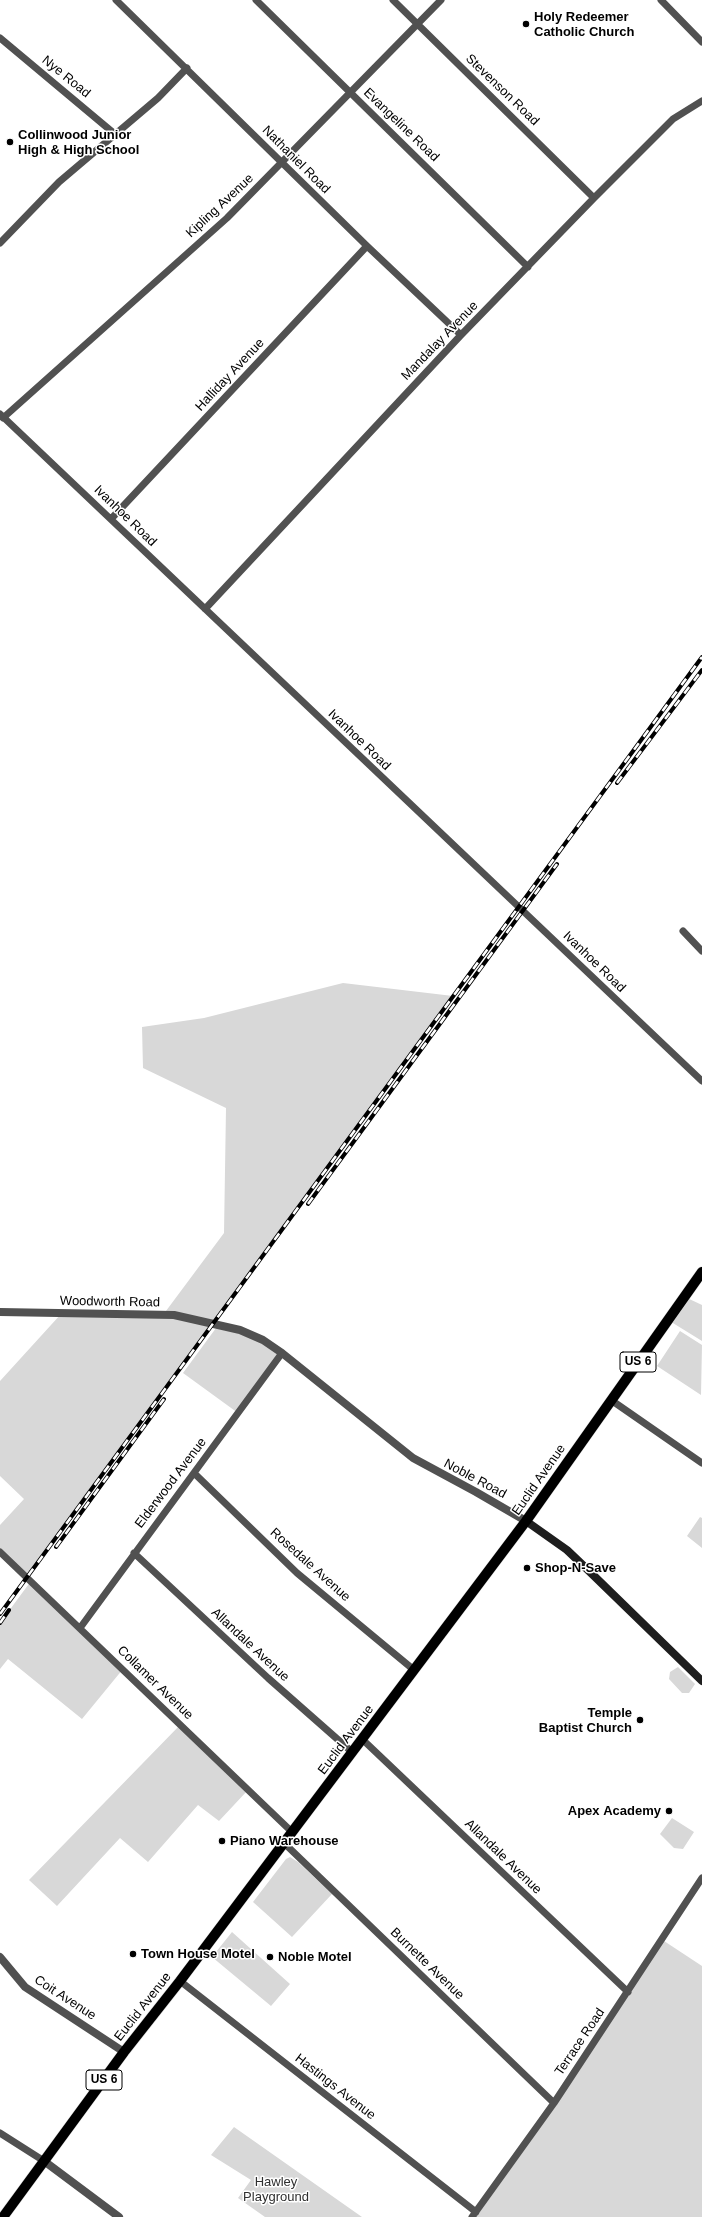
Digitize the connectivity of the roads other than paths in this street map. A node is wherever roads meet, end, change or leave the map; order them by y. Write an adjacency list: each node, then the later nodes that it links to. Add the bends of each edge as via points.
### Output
1 (116, 0): 9 (street, Nathaniel Road)
2 (256, 0): 10 (street, Evangeline Road)
3 (393, 0): 6 (street, Stevenson Road)
4 (441, 0): 6 (street, Kipling Avenue)
5 (661, 0): 8 (street)
6 (417, 24): 10 (street, Kipling Avenue); 14 (street, Stevenson Road)
7 (0, 38): 12 (street, Nye Road)
8 (702, 42)
9 (187, 68): 12 (street); 13 (street, Nathaniel Road)
10 (351, 93): 13 (street, Kipling Avenue); 17 (street, Evangeline Road)
11 (702, 101): 14 (street, Mandalay Avenue, via 673,119)
12 (116, 135): 15 (street, via 59,182)
13 (282, 164): 16 (street, Nathaniel Road); 19 (street, Kipling Avenue, via 227,218)
14 (594, 198): 17 (street, Mandalay Avenue)
15 (0, 243)
16 (367, 246): 18 (street, Nathaniel Road); 20 (street, Halliday Avenue)
17 (528, 267): 18 (street, Mandalay Avenue)
18 (461, 335): 21 (street, Mandalay Avenue)
19 (2, 416): 20 (street, Ivanhoe Road)
20 (111, 519): 21 (street, Ivanhoe Road)
21 (205, 609): 24 (street, Ivanhoe Road)
22 (683, 931): 23 (street)
23 (702, 951)
24 (702, 1081)
25 (702, 1272): 29 (main road, Euclid Avenue / US 6)
26 (0, 1312): 27 (street, Woodworth Road, via 174,1315)
27 (219, 1324): 28 (street, Noble Road, via 252,1335)
28 (282, 1353): 31 (street, Elderwood Avenue); 32 (street, Noble Road, via 413,1458)
29 (612, 1400): 30 (street); 32 (main road, Euclid Avenue / US 6)
30 (702, 1463)
31 (194, 1473): 34 (street, Elderwood Avenue); 36 (street, Rosedale Avenue, via 297,1573)
32 (526, 1521): 36 (main road, Euclid Avenue / US 6); 37 (main road, Noble Road, via 566,1550)
33 (0, 1552): 35 (street, Collamer Avenue)
34 (134, 1553): 35 (street, Elderwood Avenue); 39 (street, Allandale Avenue)
35 (80, 1628): 40 (street, Collamer Avenue)
36 (414, 1670): 38 (main road, Euclid Avenue / US 6)
37 (702, 1681)
38 (362, 1739): 39 (main road, Euclid Avenue / US 6); 45 (street, Allandale Avenue)
39 (352, 1752): 40 (main road, Euclid Avenue / US 6)
40 (292, 1832): 41 (main road, Euclid Avenue / US 6)
41 (284, 1843): 44 (main road, Euclid Avenue / US 6); 47 (street, Burnette Avenue)
42 (702, 1878): 45 (street, Terrace Road)
43 (0, 1957): 46 (street, Coit Avenue, via 25,1987)
44 (180, 1981): 46 (main road, Euclid Avenue / US 6); 50 (street, Hastings Avenue)
45 (628, 1992): 47 (street, Terrace Road)
46 (124, 2052): 49 (main road, Euclid Avenue / US 6)
47 (554, 2103): 50 (street, Terrace Road)
48 (0, 2133): 49 (street)
49 (44, 2161): 51 (main road, Euclid Avenue / US 6); 52 (street)
50 (474, 2215)
51 (3, 2217)
52 (119, 2217)

